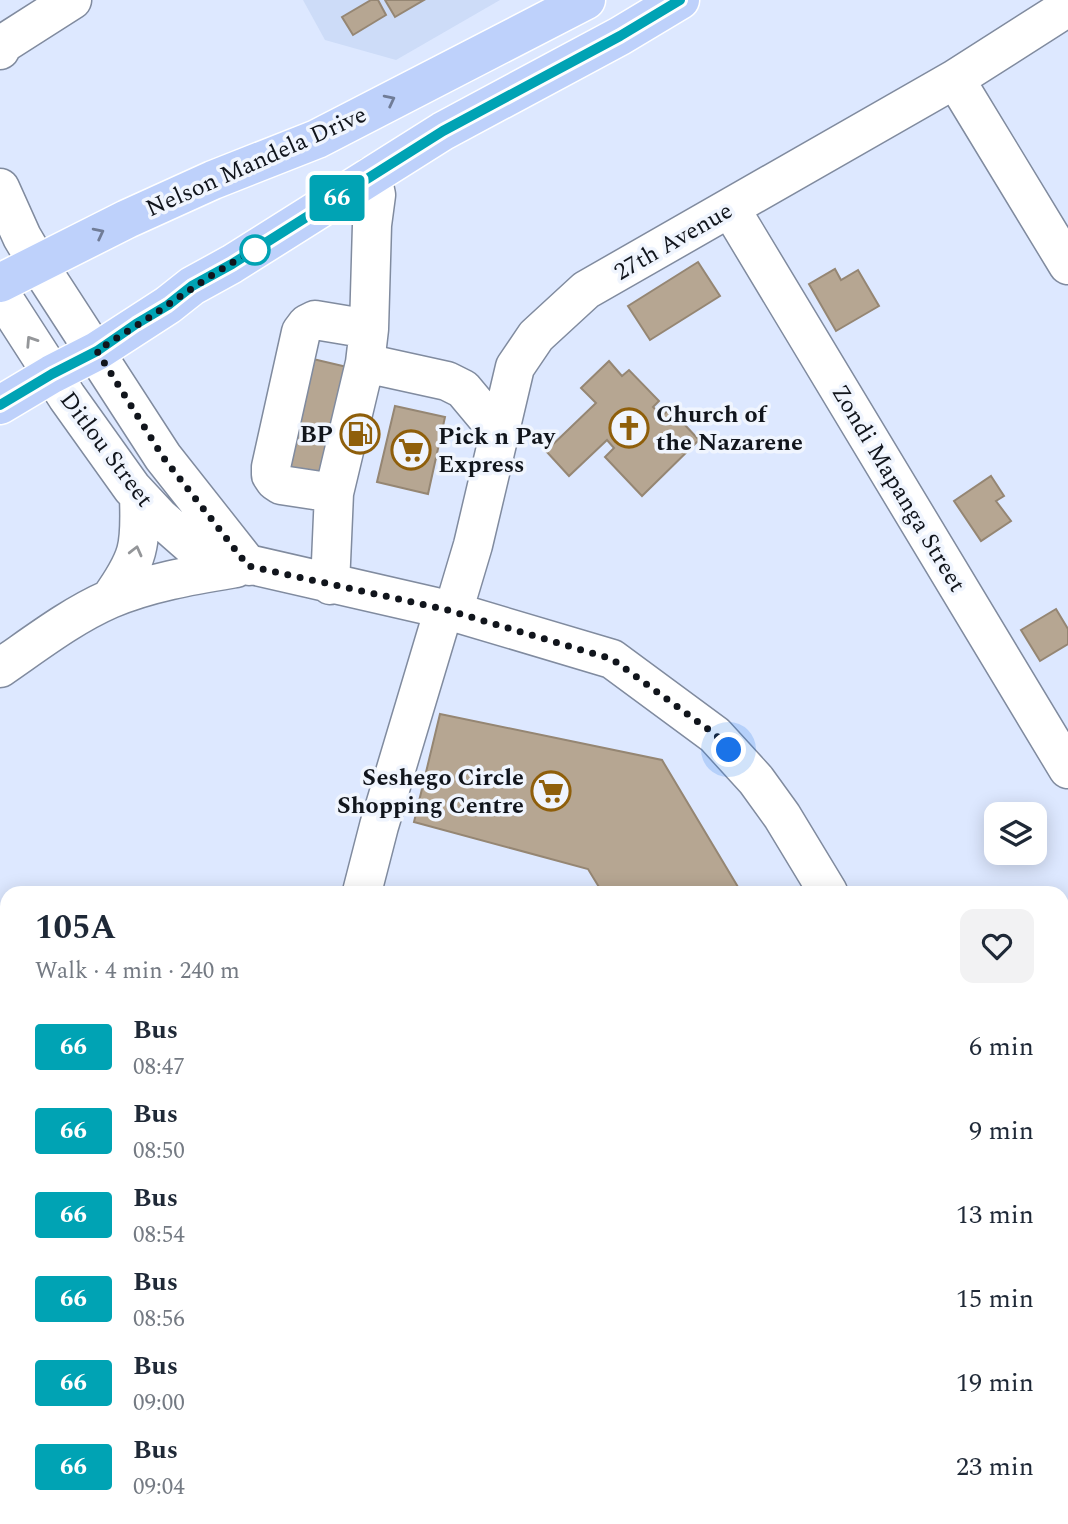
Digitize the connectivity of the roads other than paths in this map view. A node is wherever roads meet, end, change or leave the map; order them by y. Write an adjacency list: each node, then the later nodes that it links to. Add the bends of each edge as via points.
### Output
1 (72, 0): 5 (street)
2 (586, 0): 10 (main road, Nelson Mandela Drive, one-way to 2, via 214,180 317,139)
3 (680, 0): 7 (main road, via 443,131)
4 (1068, 7): 6 (street, 27th Avenue)
5 (0, 50)
6 (955, 79): 9 (street, 27th Avenue); 11 (street)
7 (372, 176): 14 (street, via 376,195); 15 (main road, via 192,286)
8 (0, 188): 10 (street, Ditlou Street)
9 (730, 208): 18 (street, 27th Avenue, via 586,290 557,315 514,367); 26 (street, Zondi Mapanga Street)
10 (38, 264): 12 (main road, Nelson Mandela Drive); 15 (street, Ditlou Street)
11 (1068, 265)
12 (0, 283)
13 (0, 293): 16 (street, Ditlou Street, one-way to 13)
14 (367, 346): 18 (street, via 463,389); 19 (street); 19 (street, via 315,320 301,332 271,475 281,485)
15 (97, 351): 16 (main road); 21 (street, Ditlou Street, via 163,457)
16 (52, 374): 17 (main road); 20 (street, Ditlou Street)
17 (0, 405)
18 (499, 432): 24 (street, 27th Avenue, via 473,545)
19 (334, 494): 22 (street)
20 (139, 497): 21 (street, Ditlou Street, via 201,553); 23 (street, one-way to 20, via 135,560 141,534)
21 (248, 566): 22 (street, Ditlou Street); 23 (street, via 176,578)
22 (330, 584): 24 (street, Ditlou Street)
23 (110, 599): 25 (street)
24 (449, 611): 27 (street, 27th Avenue); 28 (street, Ditlou Street, via 612,659 716,735 782,816)
25 (0, 668)
26 (1068, 769)
27 (364, 886)
28 (824, 886)

